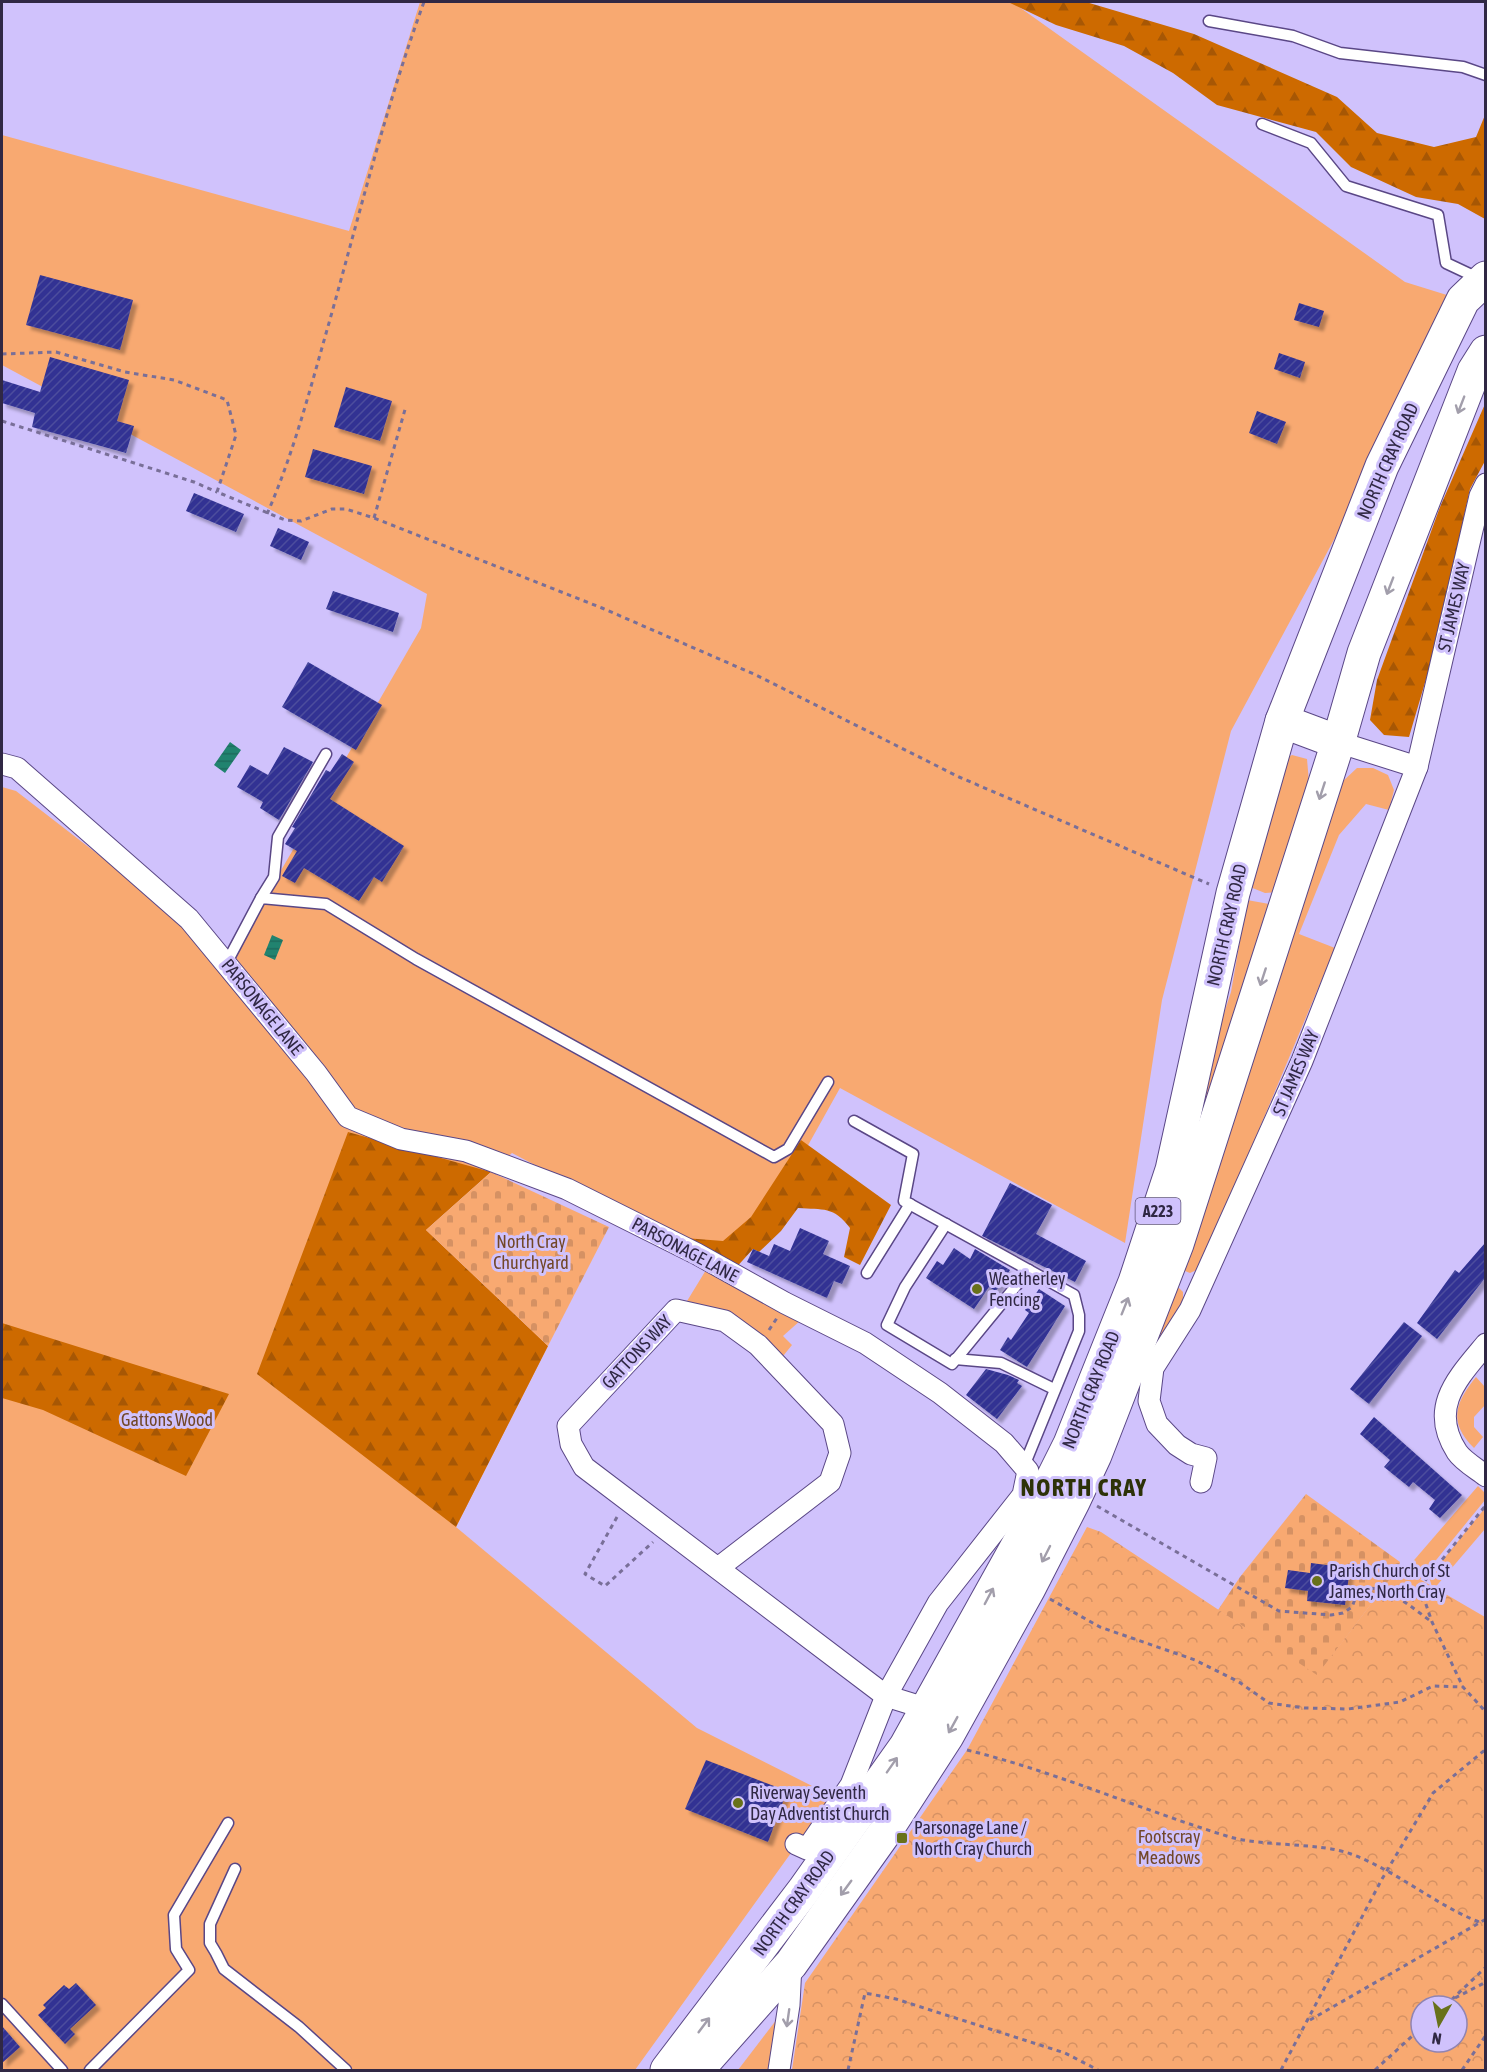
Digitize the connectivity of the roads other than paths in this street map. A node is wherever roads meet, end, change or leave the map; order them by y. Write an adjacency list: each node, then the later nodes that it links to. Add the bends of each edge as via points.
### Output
1 (1209, 21): 2 (lane, via 1293,36 1340,53 1463,67)
2 (1485, 75)
3 (1262, 124): 4 (lane, via 1311,143 1346,186 1438,215 1446,263)
4 (1485, 279): 7 (main road, NORTH CRAY ROAD / A223, via 1463,300 1382,466)
5 (1485, 351): 8 (main road, NORTH CRAY ROAD / A223, one-way to 8, via 1364,653)
6 (1485, 484): 11 (street, ST JAMES WAY)
7 (1282, 721): 8 (main road); 28 (main road, NORTH CRAY ROAD / A223, one-way to 7, via 1070,1444 1135,1282 1172,1170 1233,893)
8 (1338, 742): 11 (street); 32 (main road, NORTH CRAY ROAD / A223, one-way to 32, via 1177,1244 1095,1455 1029,1588 947,1736)
9 (326, 754): 12 (lane, via 278,837 274,877)
10 (2, 764): 13 (street, PARSONAGE LANE, via 17,768 189,919)
11 (1417, 766): 25 (street, ST JAMES WAY, via 1302,1061 1190,1310 1153,1368 1149,1401 1157,1424 1191,1454 1214,1459)
12 (261, 898): 13 (lane); 14 (lane, via 326,904 437,971 774,1158 788,1149)
13 (226, 964): 23 (street, PARSONAGE LANE, via 348,1117 401,1139 466,1151 567,1189 697,1254 865,1343 940,1393 1004,1443)
14 (828, 1082)
15 (854, 1121): 16 (lane, via 913,1154 904,1201)
16 (910, 1204): 17 (lane); 19 (lane)
17 (946, 1224): 18 (lane); 21 (lane, via 904,1287 887,1325 952,1364)
18 (1029, 1270): 21 (lane); 22 (lane, via 1074,1295 1079,1315 1079,1331)
19 (867, 1273)
20 (1485, 1344): 24 (street, via 1450,1389 1443,1419 1457,1453)
21 (955, 1359): 22 (lane, via 1001,1363)
22 (1054, 1389): 23 (lane)
23 (1024, 1468): 27 (street, via 1028,1471 1023,1495 938,1603)
24 (1485, 1476)
25 (1202, 1482)
26 (718, 1568): 26 (street, GATTONS WAY, via 830,1482 840,1453 833,1424 758,1345 725,1321 676,1310 568,1426 571,1444 584,1467); 27 (street, GATTONS WAY)
27 (886, 1696): 28 (street, GATTONS WAY); 30 (street, via 851,1785 807,1849)
28 (928, 1709): 37 (main road, NORTH CRAY ROAD / A223, one-way to 28, via 804,1890)
29 (228, 1823): 35 (lane, via 174,1915 176,1948 189,1970)
30 (796, 1844)
31 (235, 1869): 36 (lane, via 210,1924 210,1943 224,1969)
32 (791, 1965): 38 (main road, NORTH CRAY ROAD / A223); 39 (street, one-way to 39)
33 (2, 2004): 34 (lane)
34 (62, 2070)
35 (90, 2070)
36 (346, 2070)
37 (667, 2070)
38 (697, 2070)
39 (779, 2070)

